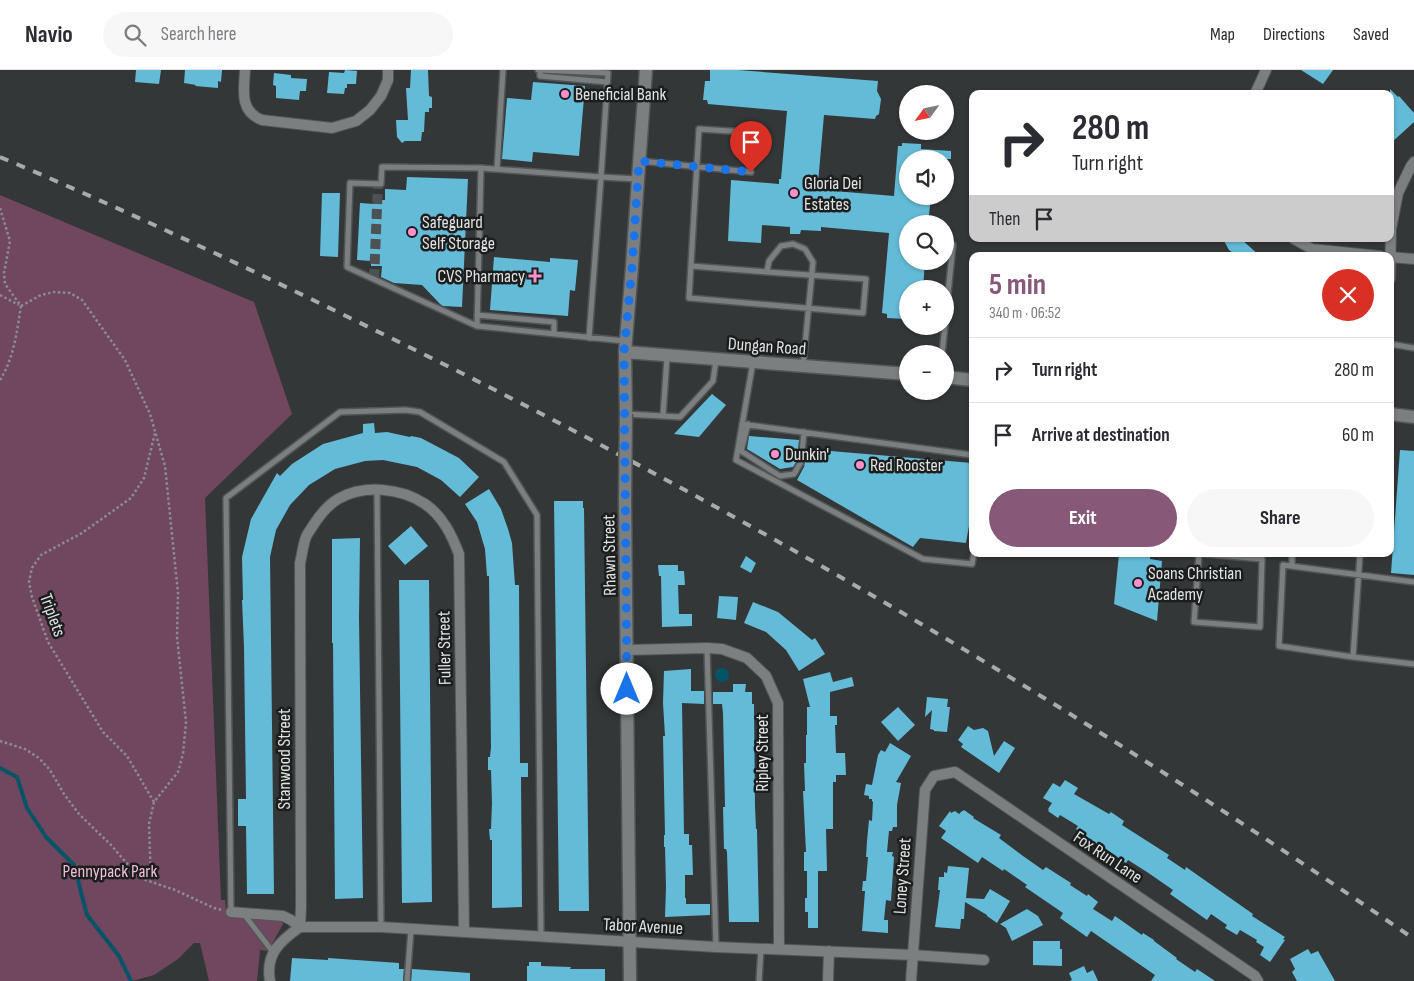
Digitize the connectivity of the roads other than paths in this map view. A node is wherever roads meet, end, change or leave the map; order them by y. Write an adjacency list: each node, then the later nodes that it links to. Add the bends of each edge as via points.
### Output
1 (245, 70): 2 (street, via 246,106 252,116 332,128 356,121 370,110 381,96 388,80)
2 (388, 70)
3 (503, 70): 14 (lane)
4 (539, 70): 7 (lane, via 540,76); 7 (lane, via 608,73)
5 (646, 70): 10 (main road, Rhawn Street)
6 (1266, 70): 8 (street)
7 (607, 82): 16 (lane)
8 (1257, 90)
9 (761, 133): 12 (lane, via 699,129)
10 (639, 161): 12 (lane); 17 (main road, Rhawn Street)
11 (1414, 162): 18 (street, via 1398,193)
12 (696, 167): 15 (lane); 23 (lane)
13 (481, 168): 14 (lane); 27 (lane); 28 (lane, via 382,166 381,184 350,183 347,267)
14 (496, 169): 16 (lane)
15 (751, 172)
16 (601, 177): 17 (lane); 30 (lane)
17 (638, 179): 32 (main road, Rhawn Street)
18 (1394, 214)
19 (1299, 242): 20 (street, via 1312,249)
20 (1341, 252)
21 (1394, 257): 22 (street)
22 (1414, 259)
23 (691, 266): 24 (lane); 26 (lane, via 689,298)
24 (766, 272): 25 (lane); 25 (lane, via 769,261 781,246 793,244 805,249 813,262)
25 (812, 276): 26 (lane); 26 (lane, via 866,280 865,296 863,313)
26 (809, 309): 37 (lane)
27 (477, 315): 28 (lane); 29 (lane, via 554,322)
28 (476, 326): 29 (lane)
29 (554, 334): 30 (lane)
30 (589, 338): 32 (lane)
31 (1394, 345): 33 (lane)
32 (625, 347): 34 (main road, Dungan Road); 41 (main road, Rhawn Street)
33 (1414, 348)
34 (667, 356): 35 (main road, Dungan Road); 43 (lane)
35 (716, 360): 36 (main road, Dungan Road); 43 (lane, via 713,381 680,417)
36 (753, 362): 37 (main road, Dungan Road); 45 (lane)
37 (803, 366): 38 (main road, Dungan Road)
38 (899, 373)
39 (954, 378): 40 (main road)
40 (969, 380)
41 (626, 414): 43 (lane); 60 (main road, Rhawn Street, bridge)
42 (1394, 414): 44 (main road)
43 (663, 416)
44 (1414, 416)
45 (742, 424): 46 (lane); 51 (lane, via 736,460 923,559 972,564)
46 (748, 424): 47 (lane); 47 (lane, via 742,452 780,476 794,474 801,462)
47 (804, 432): 48 (lane)
48 (969, 455)
49 (377, 490): 50 (street, Fuller Street, via 358,491 338,500 321,514); 67 (lane); 69 (street, Fuller Street, via 403,493 427,505 444,522 459,554)
50 (313, 526): 66 (street, Stanwood Street, via 306,536 300,563)
51 (973, 557)
52 (1199, 557): 53 (lane, via 1194,622 1260,627 1262,559)
53 (1239, 557)
54 (1292, 557): 56 (lane)
55 (1360, 557): 57 (lane)
56 (1292, 566): 57 (lane); 61 (lane, via 1283,565 1279,646)
57 (1358, 575): 58 (lane); 61 (lane)
58 (1414, 582)
59 (707, 648): 60 (street, Ripley Street); 72 (lane); 74 (street, Ripley Street, via 722,649 747,658 766,676 778,703)
60 (627, 650): 71 (main road, Rhawn Street)
61 (1353, 657): 62 (lane)
62 (1414, 664)
63 (934, 776): 77 (street, Loney Street, via 925,790); 85 (street, Fox Run Lane, via 955,772)
64 (231, 912): 65 (street); 70 (lane, via 226,498 340,412 406,410 420,412 504,462 536,515)
65 (242, 912): 66 (street, via 283,916); 75 (lane)
66 (300, 927): 67 (street, Tabor Avenue); 75 (street, via 286,936)
67 (381, 927): 68 (street, Tabor Avenue)
68 (411, 930): 69 (street, Tabor Avenue); 80 (lane)
69 (464, 932): 70 (street, Tabor Avenue)
70 (541, 936): 71 (street, Tabor Avenue)
71 (630, 942): 72 (street, Tabor Avenue); 81 (main road, Rhawn Street)
72 (716, 947): 73 (street, Tabor Avenue)
73 (761, 949): 74 (street, Tabor Avenue); 82 (lane)
74 (780, 950): 76 (street, Tabor Avenue)
75 (273, 952): 79 (street, via 269,963)
76 (829, 952): 77 (street, Tabor Avenue); 83 (street)
77 (913, 955): 78 (street, Tabor Avenue); 84 (street, Loney Street)
78 (984, 960)
79 (270, 981)
80 (407, 981)
81 (630, 981)
82 (759, 981)
83 (828, 981)
84 (911, 981)
85 (1258, 981)

